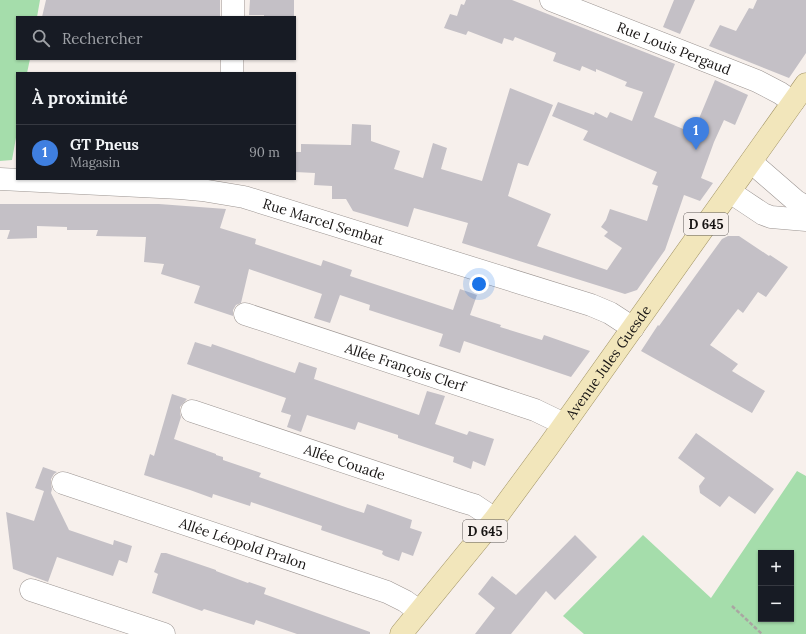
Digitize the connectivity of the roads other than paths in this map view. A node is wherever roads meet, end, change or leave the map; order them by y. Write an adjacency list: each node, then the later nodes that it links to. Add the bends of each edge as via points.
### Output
1 (233, 0): 3 (street)
2 (551, 0): 7 (street, Rue Louis Pergaud, via 757,81)
3 (233, 16)
4 (232, 60): 5 (street)
5 (232, 72)
6 (806, 84): 7 (main road, Avenue Jules Guesde / D 645)
7 (793, 102): 8 (main road, Avenue Jules Guesde / D 645)
8 (751, 162): 13 (main road, Avenue Jules Guesde / D 645); 14 (street)
9 (0, 179): 10 (street, Rue Marcel Sembat)
10 (16, 180)
11 (20, 180): 12 (street, Rue Marcel Sembat, via 202,190)
12 (231, 187): 17 (street, Rue Marcel Sembat, via 258,201 591,304)
13 (730, 192): 15 (street, via 767,216); 17 (main road, Avenue Jules Guesde / D 645)
14 (806, 207)
15 (806, 220)
16 (245, 314): 19 (street, Allée François Clerf, via 535,410)
17 (633, 328): 19 (main road, Avenue Jules Guesde / D 645)
18 (192, 411): 21 (street, Allée Couade, via 474,505)
19 (564, 424): 21 (main road, Avenue Jules Guesde / D 645)
20 (64, 484): 23 (street, Allée Léopold Pralon, via 387,592)
21 (495, 519): 23 (main road, Avenue Jules Guesde / D 645)
22 (31, 590): 24 (street)
23 (419, 611): 25 (main road, Avenue Jules Guesde / D 645)
24 (164, 634)
25 (401, 634)

